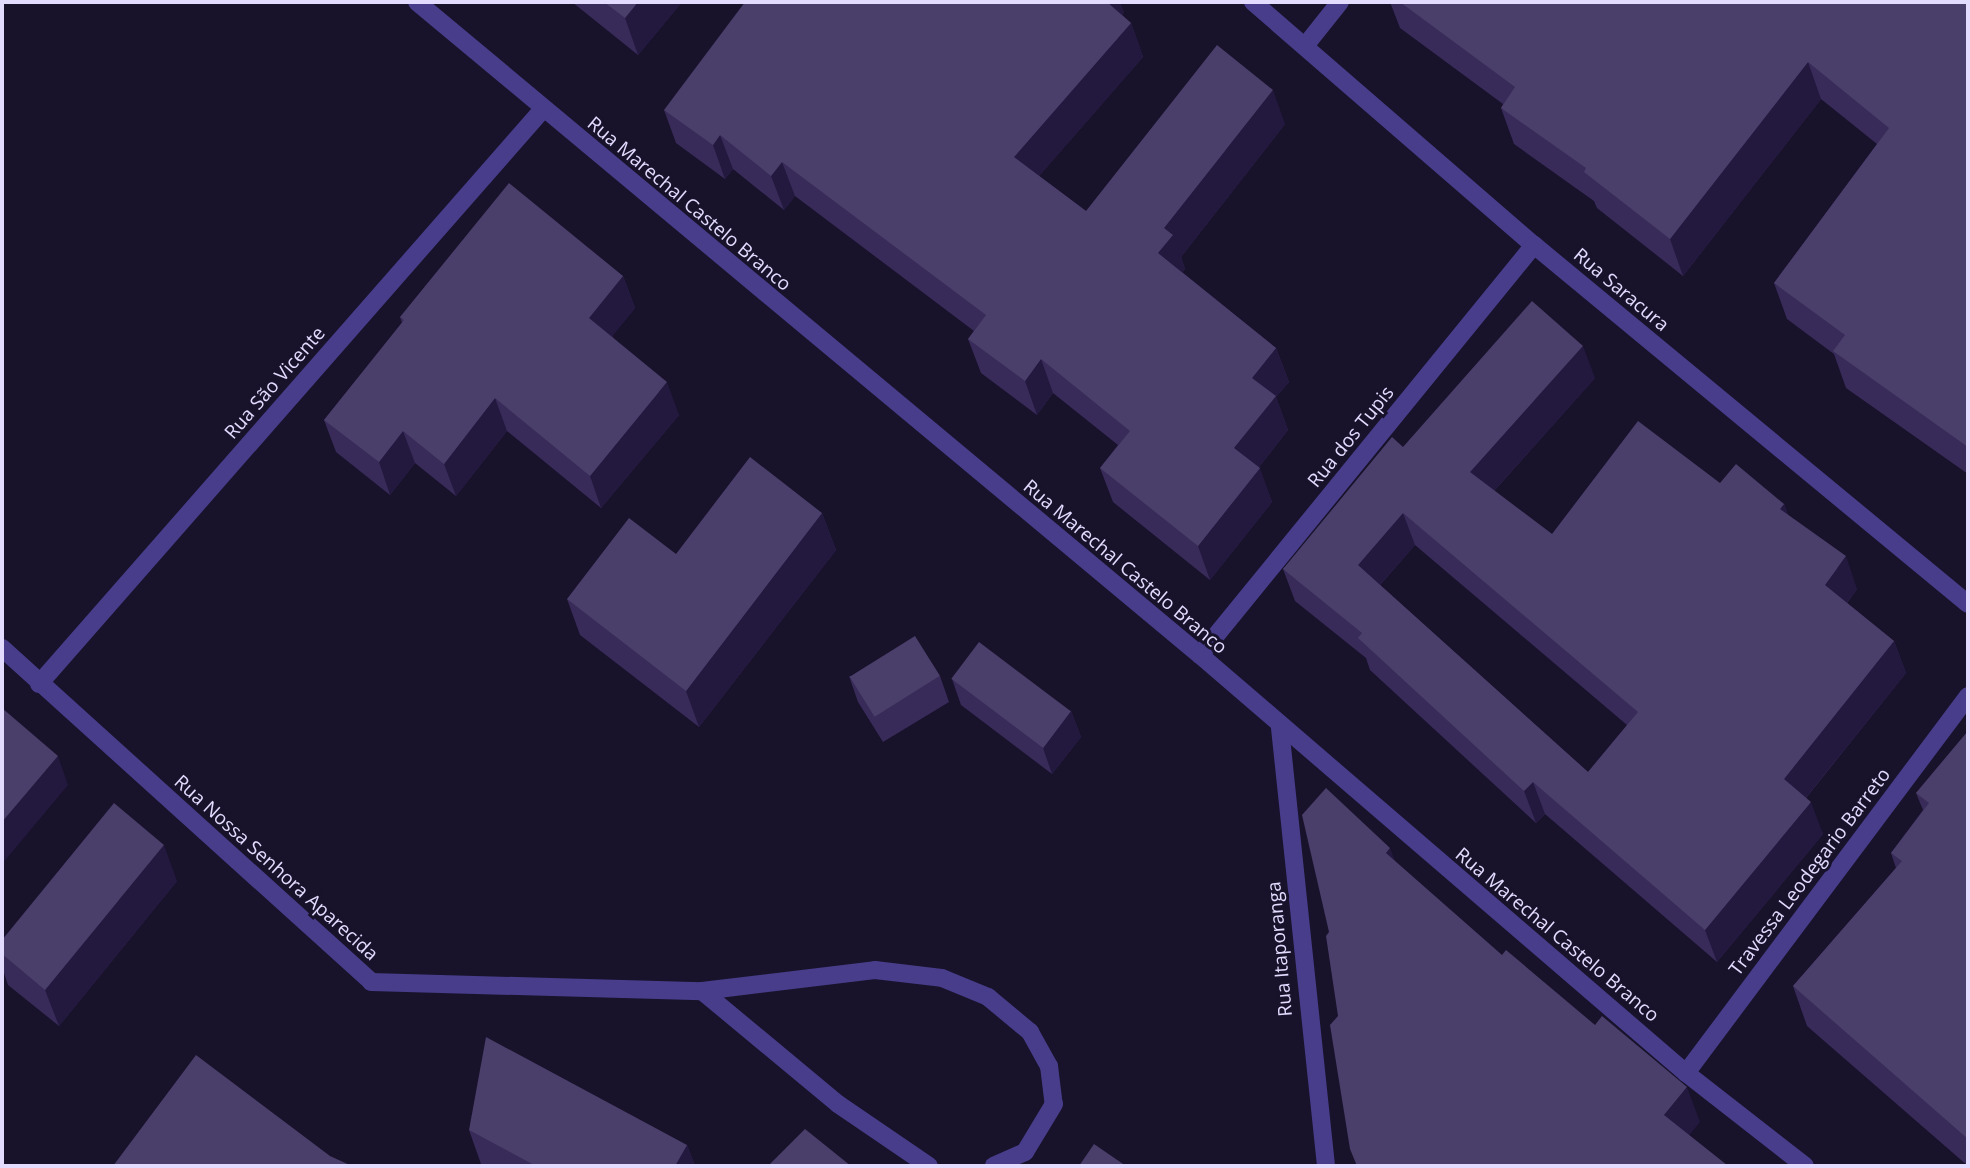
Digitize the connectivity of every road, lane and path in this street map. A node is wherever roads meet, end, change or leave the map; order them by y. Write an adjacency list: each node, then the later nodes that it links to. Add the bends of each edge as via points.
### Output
1 (417, 2): 5 (street, Rua Marechal Castelo Branco)
2 (1253, 2): 4 (street, Rua Saracura)
3 (1340, 2): 4 (street)
4 (1305, 46): 6 (street, Rua Saracura)
5 (543, 109): 9 (street, Rua Marechal Castelo Branco); 10 (street, Rua São Vicente)
6 (1534, 245): 7 (street, Rua Saracura); 9 (street, Rua dos Tupis)
7 (1968, 604)
8 (2, 648): 10 (street, Rua Nossa Senhora Aparecida)
9 (1200, 655): 12 (street, Rua Marechal Castelo Branco)
10 (39, 684): 13 (street, Rua Nossa Senhora Aparecida, via 372,982)
11 (1968, 696): 14 (street, Travessa Leodegario Barreto)
12 (1280, 728): 14 (street, Rua Marechal Castelo Branco); 17 (street, Rua Itaporanga)
13 (702, 991): 15 (street, via 838,1104); 16 (street, Rua Nossa Senhora Aparecida, via 875,970 942,978 988,997 1030,1032 1049,1066 1054,1104 1025,1152)
14 (1686, 1073): 18 (street, Rua Marechal Castelo Branco)
15 (929, 1166)
16 (994, 1166)
17 (1326, 1166)
18 (1805, 1166)

